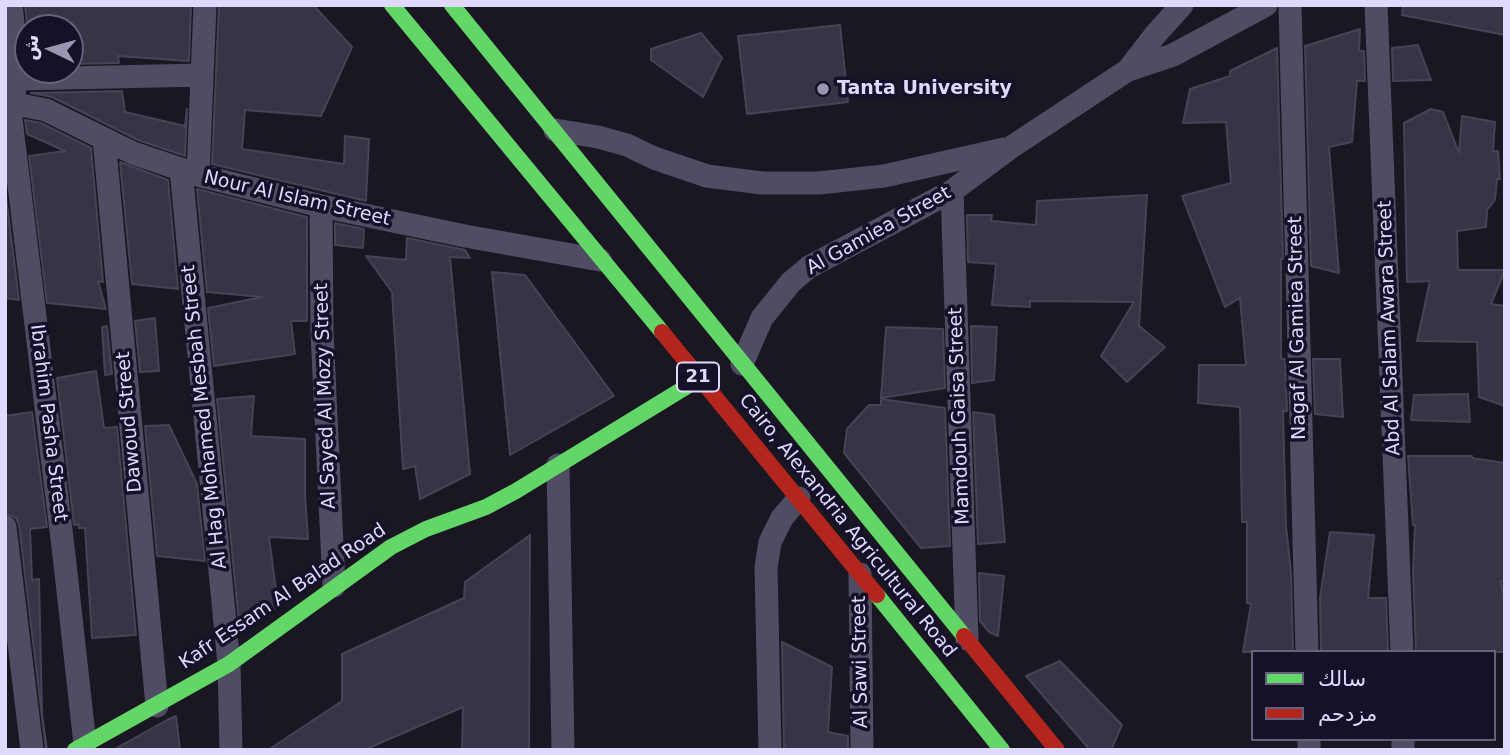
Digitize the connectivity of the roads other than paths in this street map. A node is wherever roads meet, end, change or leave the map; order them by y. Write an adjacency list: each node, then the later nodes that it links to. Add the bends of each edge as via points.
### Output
1 (11, 5): 9 (street)
2 (205, 5): 11 (street, Al Hag Mohamed Mesbah Street)
3 (393, 5): 21 (main road, Cairo, Alexandria Agricultural Road / 21)
4 (452, 5): 15 (main road, Cairo, Alexandria Agricultural Road / 21)
5 (1182, 5): 10 (street, Al Gamiea Street)
6 (1266, 5): 10 (street, via 1173,54)
7 (1290, 5): 30 (street, Nagaf Al Gamiea Street)
8 (1376, 5): 31 (street, Abd Al Salam Awara Street)
9 (14, 33)
10 (1128, 70): 17 (street, Al Gamiea Street)
11 (202, 75): 12 (street); 18 (street, Al Hag Mohamed Mesbah Street)
12 (84, 78)
13 (16, 84): 14 (street)
14 (7, 103): 16 (street, Nour Al Islam Street, via 46,110); 34 (street, Ibrahim Pasha Street)
15 (555, 130): 17 (street, Al Gamiea Street, via 626,145 707,176 771,184 884,176); 22 (main road, Cairo, Alexandria Agricultural Road / 21)
16 (104, 139): 18 (street, Nour Al Islam Street); 33 (street, Dawoud Street)
17 (1010, 148): 19 (street, Al Gamiea Street)
18 (190, 173): 20 (street, Nour Al Islam Street); 32 (street, Al Hag Mohamed Mesbah Street)
19 (952, 191): 22 (street, Al Gamiea Street, via 809,267 762,318); 29 (street, Mamdouh Gaisa Street)
20 (321, 206): 21 (street, Nour Al Islam Street); 28 (street, Al Sayed Al Mozy Street)
21 (600, 260): 23 (main road, Cairo, Alexandria Agricultural Road / 21)
22 (742, 364): 29 (main road, Cairo, Alexandria Agricultural Road / 21)
23 (699, 379): 24 (main road, Kafr Essam Al Balad Road); 25 (main road, Cairo, Alexandria Agricultural Road / 21)
24 (558, 466): 28 (main road, Kafr Essam Al Balad Road, via 486,507 391,547); 37 (street)
25 (799, 498): 27 (main road, Cairo, Alexandria Agricultural Road / 21); 38 (street, via 771,542 766,568)
26 (5, 527): 35 (street)
27 (860, 574): 39 (street, Al Sawi Street); 40 (main road, Cairo, Alexandria Agricultural Road / 21)
28 (334, 586): 32 (main road, Kafr Essam Al Balad Road)
29 (967, 641): 41 (main road, Cairo, Alexandria Agricultural Road / 21)
30 (1307, 650)
31 (1402, 650)
32 (229, 664): 33 (main road, Kafr Essam Al Balad Road); 36 (street, Al Hag Mohamed Mesbah Street)
33 (157, 706): 34 (main road, Kafr Essam Al Balad Road)
34 (92, 745)
35 (32, 750)
36 (231, 750)
37 (562, 750)
38 (770, 750)
39 (862, 750)
40 (1002, 750)
41 (1057, 750)

